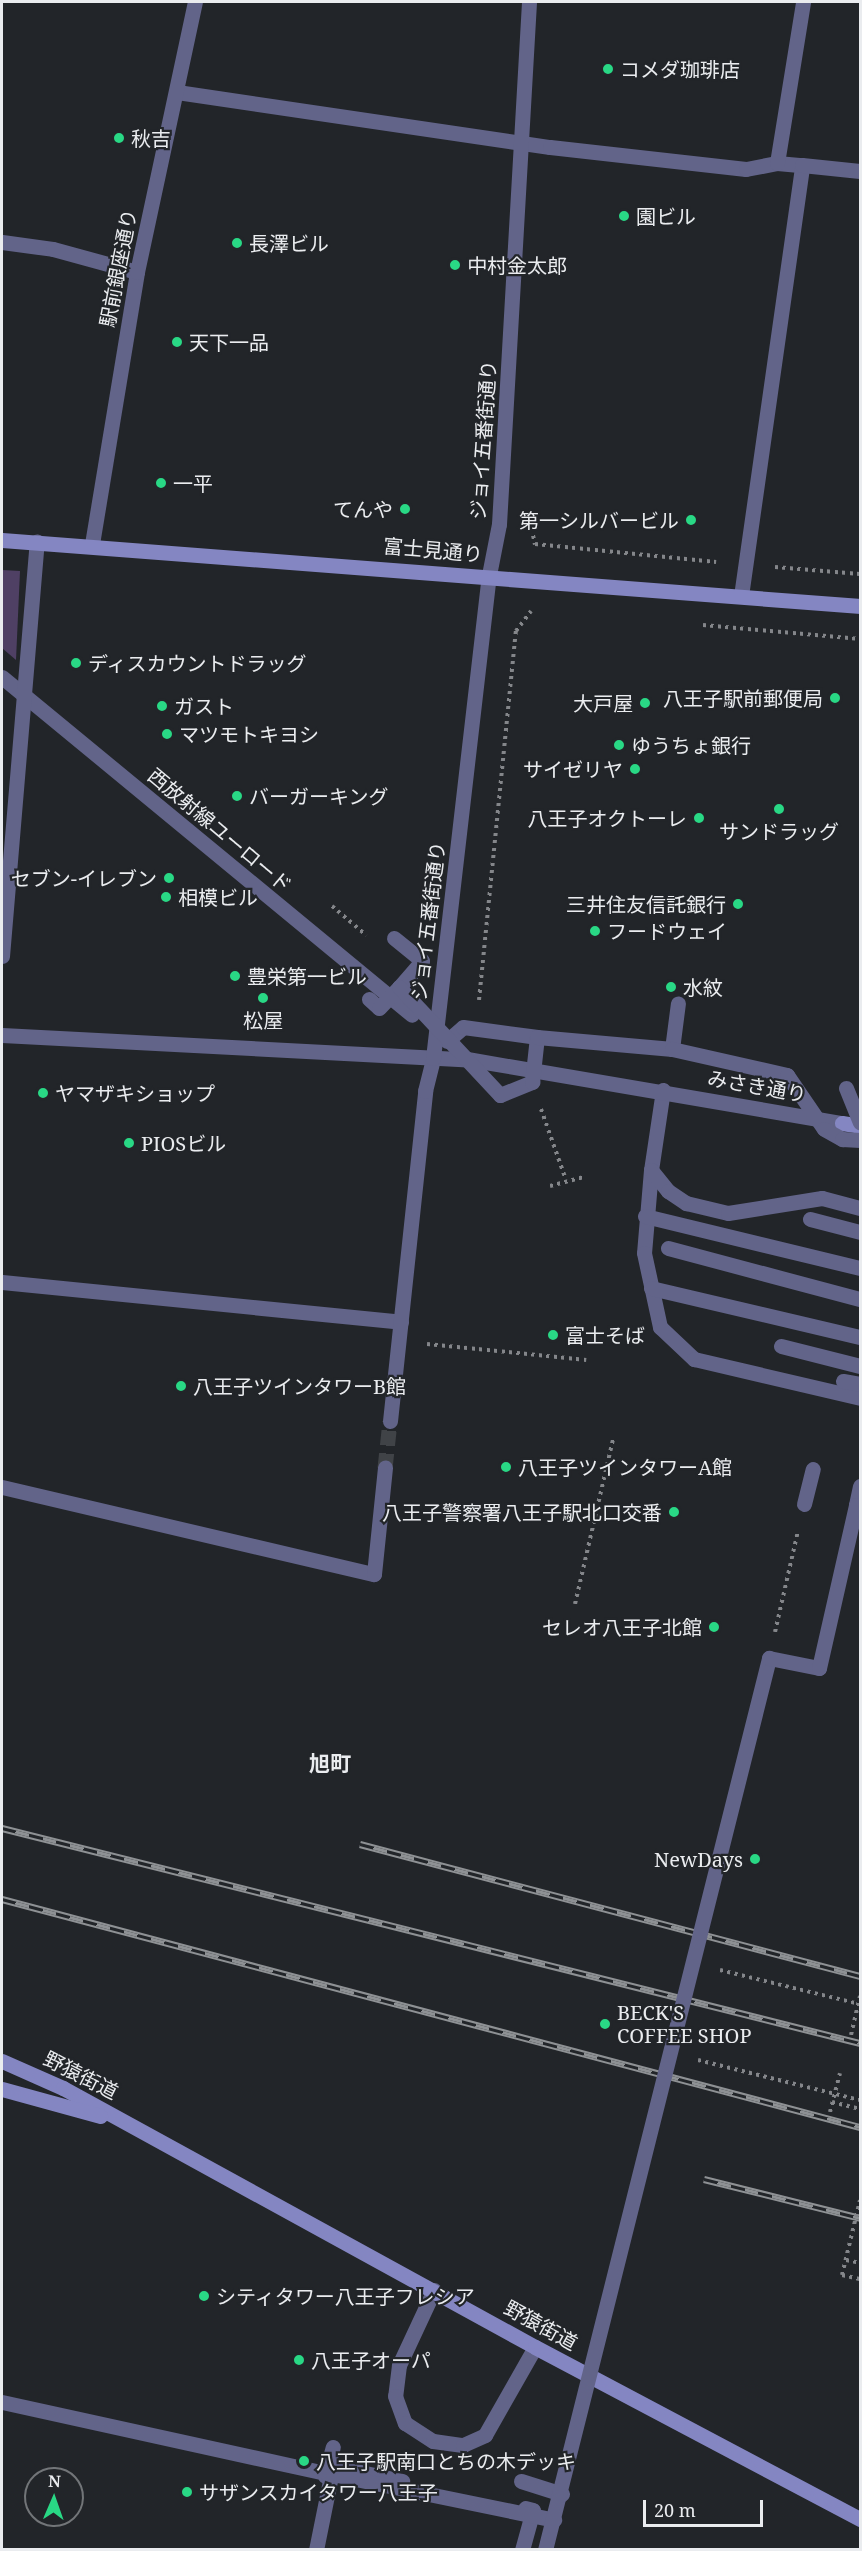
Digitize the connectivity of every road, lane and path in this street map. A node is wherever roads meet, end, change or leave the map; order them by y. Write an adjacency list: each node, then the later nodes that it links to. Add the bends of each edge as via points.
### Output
1 (195, 2): 4 (street, 駅前銀座通り)
2 (529, 2): 5 (street, ジョイ五番街通り)
3 (803, 2): 6 (street)
4 (177, 92): 5 (street); 10 (street, 駅前銀座通り)
5 (523, 142): 6 (street, via 746,169); 17 (street, ジョイ五番街通り, via 499,524)
6 (777, 163): 7 (street)
7 (802, 165): 8 (street); 15 (street)
8 (861, 171)
9 (2, 242): 10 (street, via 53,249)
10 (137, 272): 14 (street, 駅前銀座通り)
11 (530, 525): 15 (path, via 535,544)
12 (2, 540): 13 (street, 富士見通り)
13 (37, 541): 14 (street, 富士見通り); 24 (street)
14 (92, 544): 17 (street, 富士見通り)
15 (744, 565): 16 (path); 18 (street)
16 (861, 574)
17 (489, 575): 18 (street, 富士見通り); 39 (street, ジョイ五番街通り)
18 (741, 596): 19 (street, 富士見通り)
19 (861, 606)
20 (540, 612): 28 (path, via 528,610 516,631)
21 (694, 625): 22 (path)
22 (861, 639)
23 (2, 677): 24 (street, 西放射線ユーロード)
24 (23, 695): 25 (street); 34 (street, 西放射線ユーロード)
25 (6, 845): 29 (street)
26 (394, 938): 30 (street, via 422,961 406,969)
27 (480, 938): 28 (path)
28 (488, 939): 33 (path)
29 (2, 956)
30 (399, 987): 31 (street, bridge, via 379,1008); 37 (street, bridge)
31 (369, 999)
32 (678, 1003): 38 (street)
33 (478, 1010)
34 (412, 1015)
35 (2, 1035): 39 (street, みさき通り)
36 (537, 1037): 37 (street, via 463,1027); 38 (street, bridge); 40 (street, bridge)
37 (447, 1041): 40 (street, bridge, via 500,1095)
38 (672, 1049): 44 (street, bridge, via 788,1075 824,1129 842,1139)
39 (434, 1058): 42 (street, みさき通り); 58 (street, ジョイ五番街通り, via 425,1091)
40 (532, 1082): 47 (path)
41 (846, 1088): 43 (street, bridge)
42 (663, 1090): 43 (street, みさき通り, via 842,1123); 45 (street)
43 (861, 1123)
44 (861, 1140)
45 (651, 1170): 49 (street, via 668,1191 686,1203 728,1213 822,1198); 50 (street)
46 (583, 1177): 47 (path)
47 (566, 1180): 48 (path)
48 (550, 1186)
49 (861, 1208)
50 (645, 1216): 54 (street); 56 (street, via 644,1253)
51 (810, 1219): 52 (street)
52 (861, 1232)
53 (668, 1248): 57 (street)
54 (861, 1268)
55 (2, 1282): 58 (street)
56 (651, 1288): 59 (street); 66 (street, via 660,1327 694,1359)
57 (861, 1299)
58 (401, 1322): 60 (street, ジョイ五番街通り)
59 (861, 1337)
60 (399, 1341): 62 (path); 67 (street, ジョイ五番街通り)
61 (781, 1346): 63 (street)
62 (586, 1360)
63 (861, 1366)
64 (843, 1380): 65 (street)
65 (861, 1384)
66 (861, 1398)
67 (390, 1421)
68 (613, 1439): 75 (path)
69 (385, 1468): 72 (street, via 374,1574)
70 (813, 1469): 73 (street)
71 (861, 1486): 74 (street)
72 (2, 1487)
73 (804, 1504): 76 (path)
74 (858, 1505): 76 (street, bridge, via 819,1668)
75 (575, 1604)
76 (769, 1658): 77 (street, bridge)
77 (693, 1964): 79 (path); 101 (street, bridge)
78 (861, 1996): 80 (path)
79 (861, 2004)
80 (858, 2018): 81 (path)
81 (851, 2035)
82 (698, 2060): 86 (path)
83 (2, 2061): 90 (street, 野猿街道, via 63,2088)
84 (840, 2073): 87 (path)
85 (2, 2089): 90 (street, 野猿街道, via 58,2102)
86 (861, 2100)
87 (832, 2102): 88 (path); 89 (path)
88 (861, 2109)
89 (830, 2112)
90 (140, 2130): 95 (street, 野猿街道)
91 (861, 2200): 92 (path, bridge)
92 (846, 2260): 93 (path); 94 (path, bridge, via 842,2275)
93 (861, 2263)
94 (861, 2279)
95 (434, 2290): 96 (street, 野猿街道); 96 (street, via 399,2365 395,2396 405,2423 433,2441 463,2445 485,2435)
96 (535, 2347): 102 (street, 野猿街道)
97 (2, 2402): 99 (street)
98 (333, 2447): 99 (street)
99 (326, 2473): 103 (street, bridge); 104 (street)
100 (521, 2481): 101 (street)
101 (562, 2494): 103 (street, bridge)
102 (861, 2519)
103 (554, 2520): 106 (street, bridge)
104 (314, 2550): 105 (street, via 333,2466 533,2510 532,2531)
105 (522, 2550)
106 (545, 2550)

